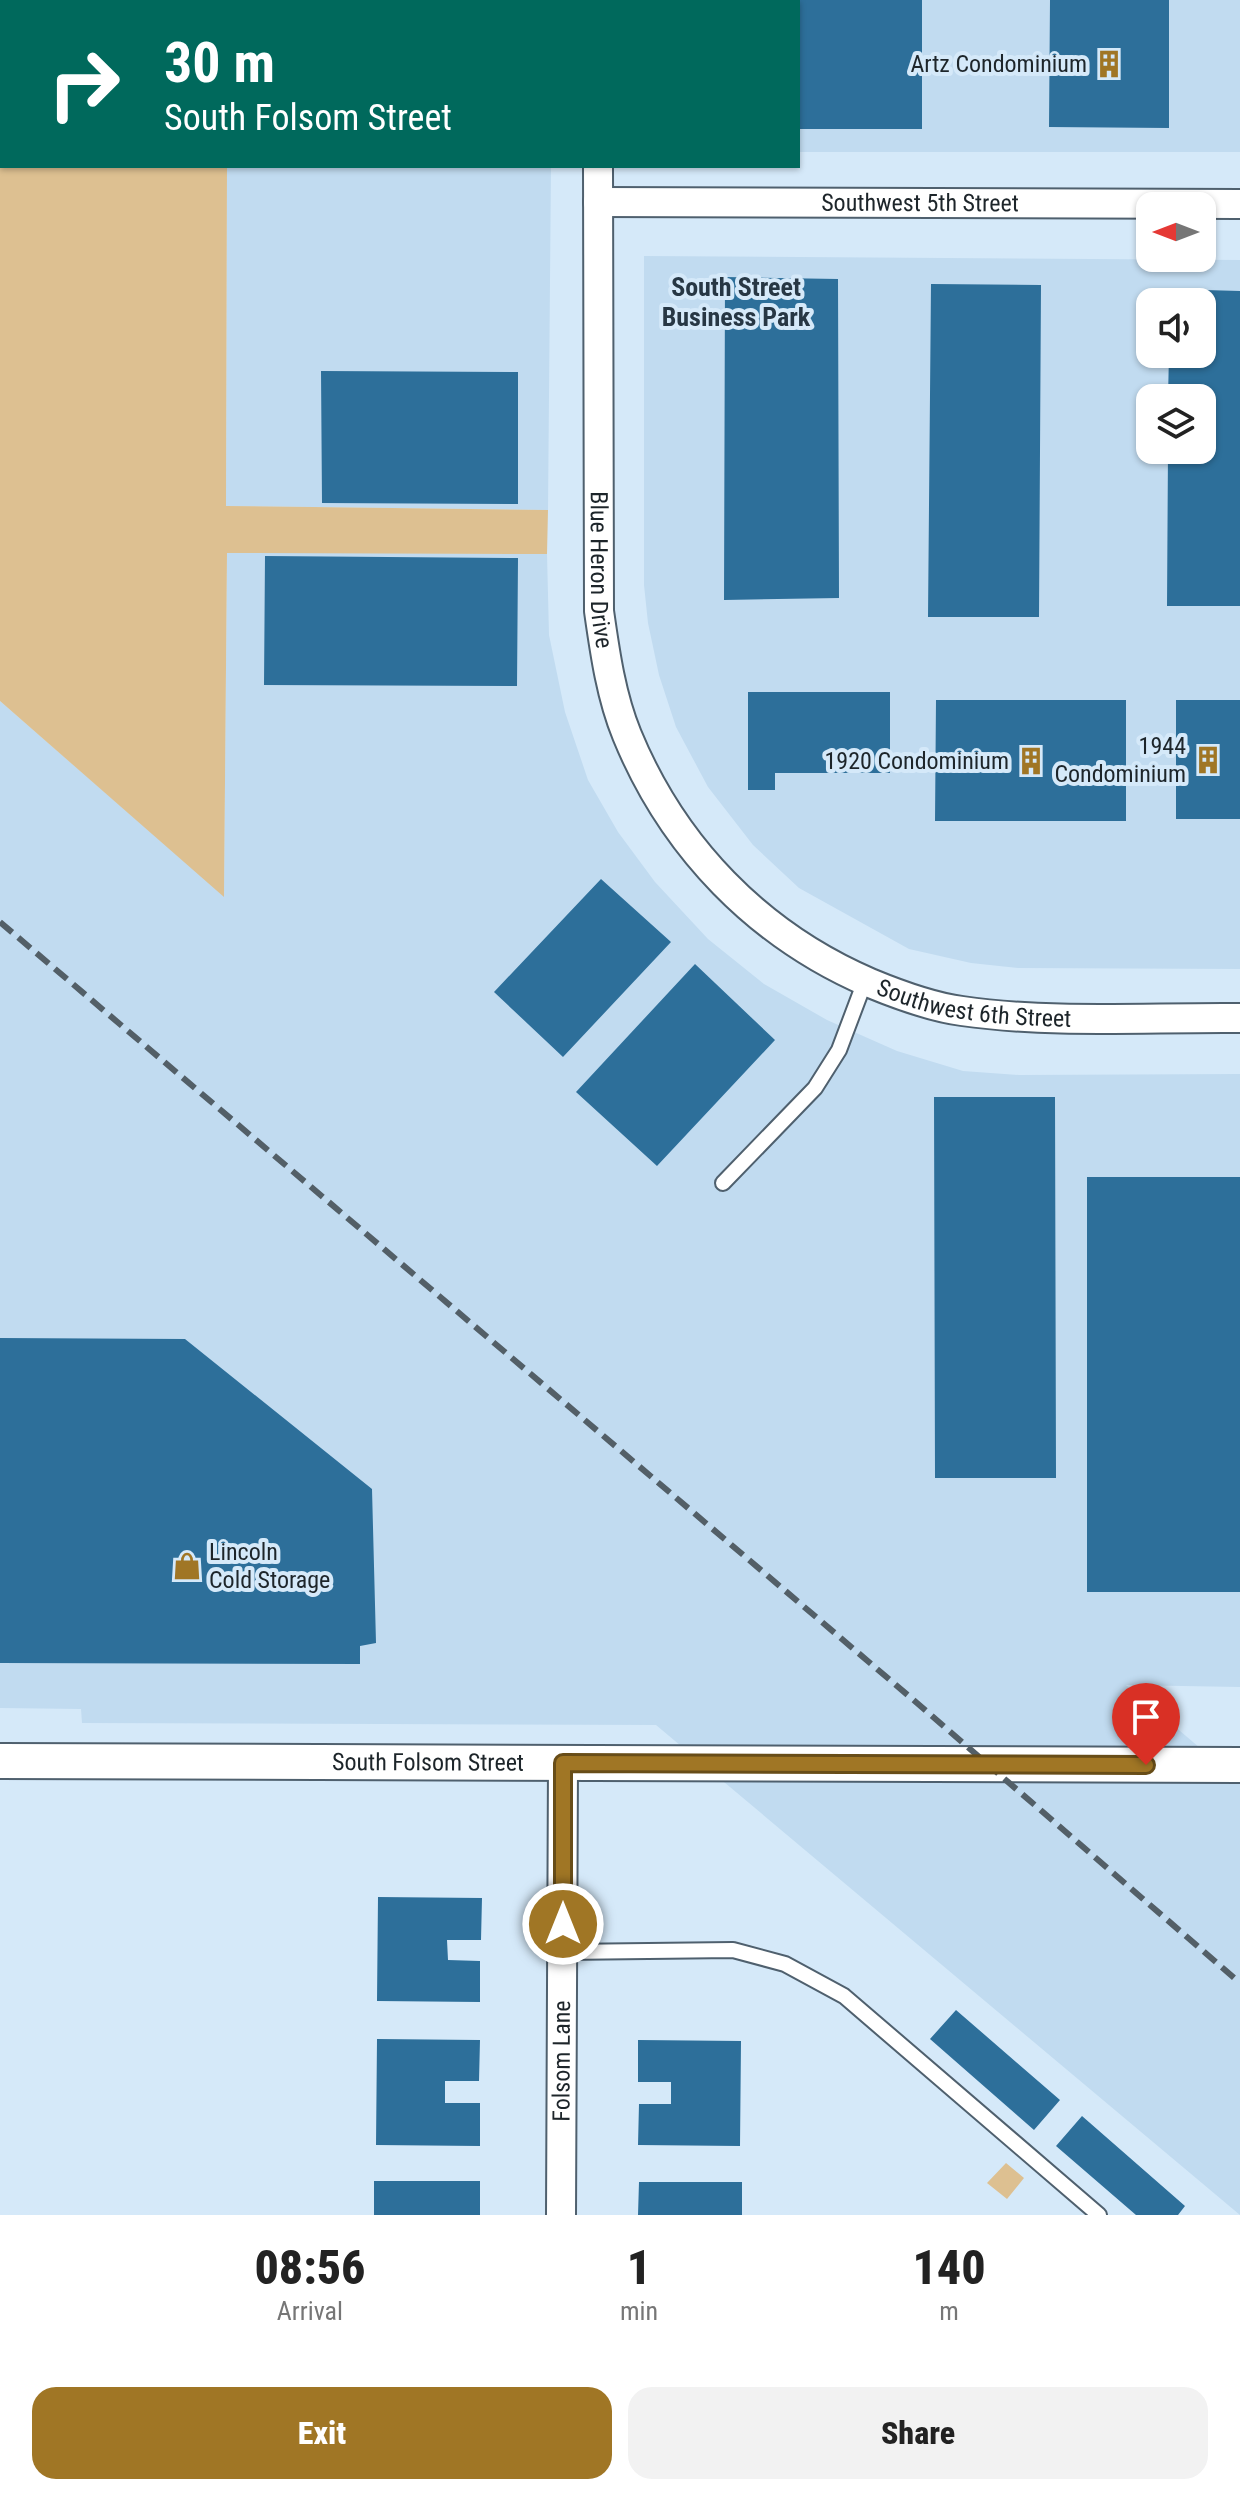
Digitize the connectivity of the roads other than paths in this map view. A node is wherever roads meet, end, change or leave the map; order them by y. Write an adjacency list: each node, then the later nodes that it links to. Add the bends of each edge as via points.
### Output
1 (598, 168): 2 (street, Blue Heron Drive)
2 (598, 202): 3 (street, Southwest 5th Street); 4 (street, Blue Heron Drive, via 599,611 608,672 626,733 654,791 688,844)
3 (1240, 204)
4 (736, 898): 5 (street, Southwest 6th Street, via 785,938)
5 (865, 981): 6 (street, Southwest 6th Street, via 958,1011 1017,1017); 7 (lane, via 839,1050 815,1088)
6 (1240, 1018)
7 (723, 1183)
8 (0, 1761): 9 (street, South Folsom Street)
9 (563, 1763): 10 (street, South Folsom Street); 11 (street, Folsom Lane)
10 (1240, 1765)
11 (563, 1952): 12 (street, Folsom Lane); 13 (lane, via 733,1950 785,1964 844,1996)
12 (561, 2215)
13 (1099, 2215)

